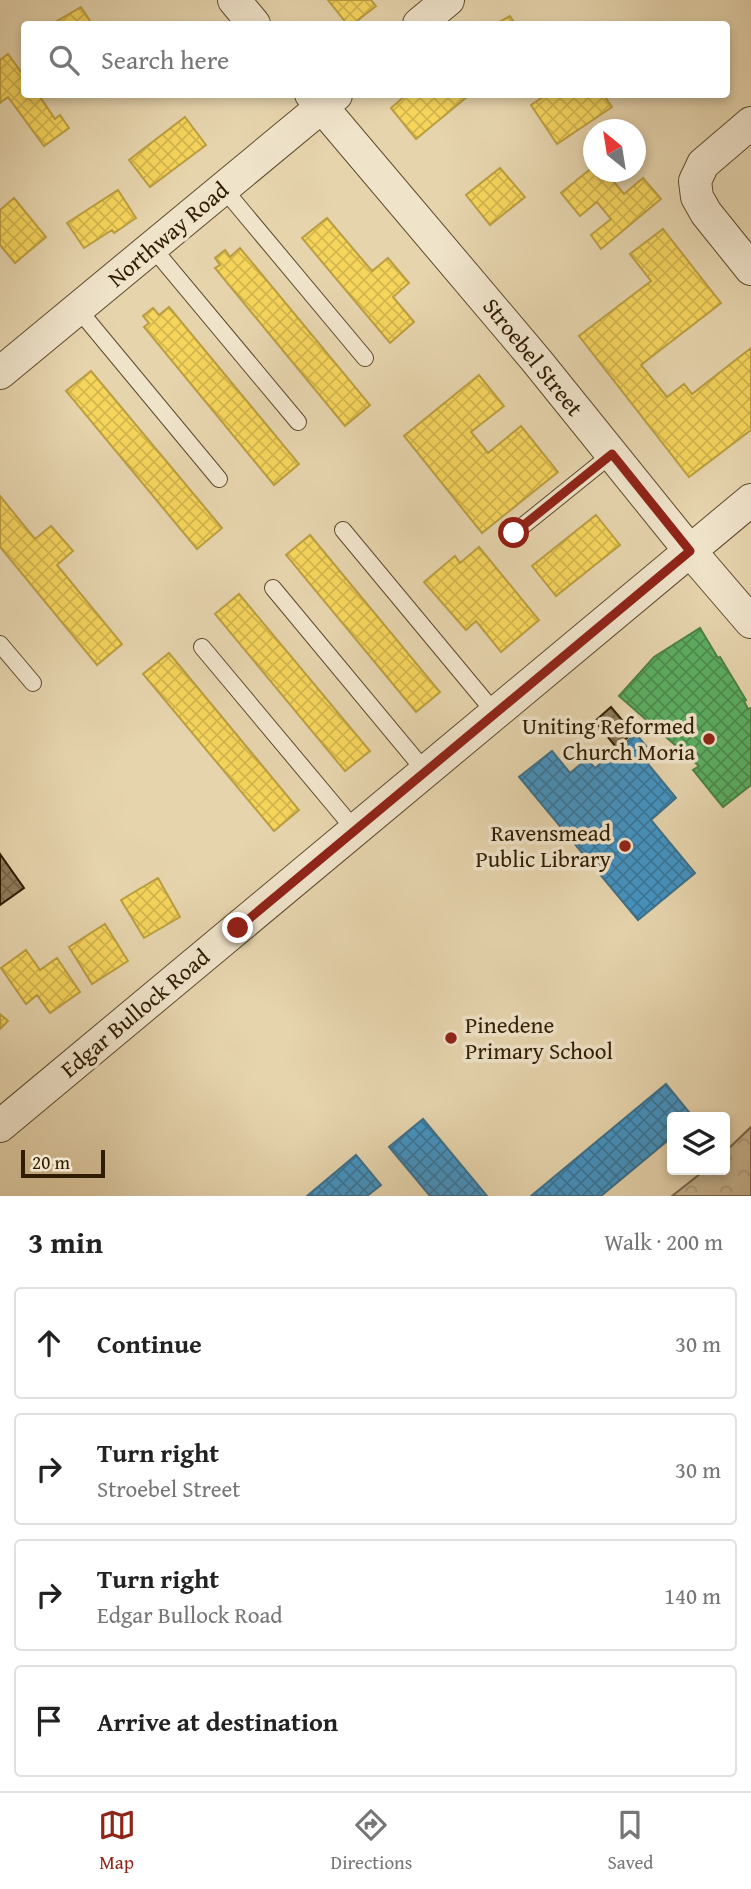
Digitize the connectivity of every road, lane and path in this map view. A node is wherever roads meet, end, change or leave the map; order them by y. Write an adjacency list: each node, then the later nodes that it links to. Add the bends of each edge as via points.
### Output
1 (234, 0): 3 (street)
2 (448, 0): 4 (street)
3 (252, 21)
4 (423, 21)
5 (323, 99): 7 (street, Northway Road); 14 (street, Stroebel Street)
6 (751, 123): 9 (street, via 703,164 695,181 706,213)
7 (223, 188): 8 (street, Northway Road); 11 (lane)
8 (152, 247): 10 (street, Northway Road); 13 (lane)
9 (751, 269)
10 (78, 309): 12 (street, Northway Road); 15 (lane)
11 (365, 358)
12 (0, 373)
13 (298, 422)
14 (612, 454): 18 (lane); 19 (street, Stroebel Street)
15 (219, 479)
16 (751, 500): 19 (street, Edgar Bullock Road)
17 (342, 530): 26 (lane)
18 (514, 533)
19 (690, 551): 21 (street, Stroebel Street); 26 (street, Edgar Bullock Road)
20 (273, 588): 27 (lane)
21 (739, 594): 22 (street, Stroebel Street)
22 (751, 622)
23 (0, 644): 25 (lane)
24 (202, 647): 28 (lane)
25 (33, 683)
26 (495, 713): 27 (street, Edgar Bullock Road)
27 (425, 771): 28 (street, Edgar Bullock Road)
28 (355, 830): 29 (street, Edgar Bullock Road)
29 (0, 1126)

